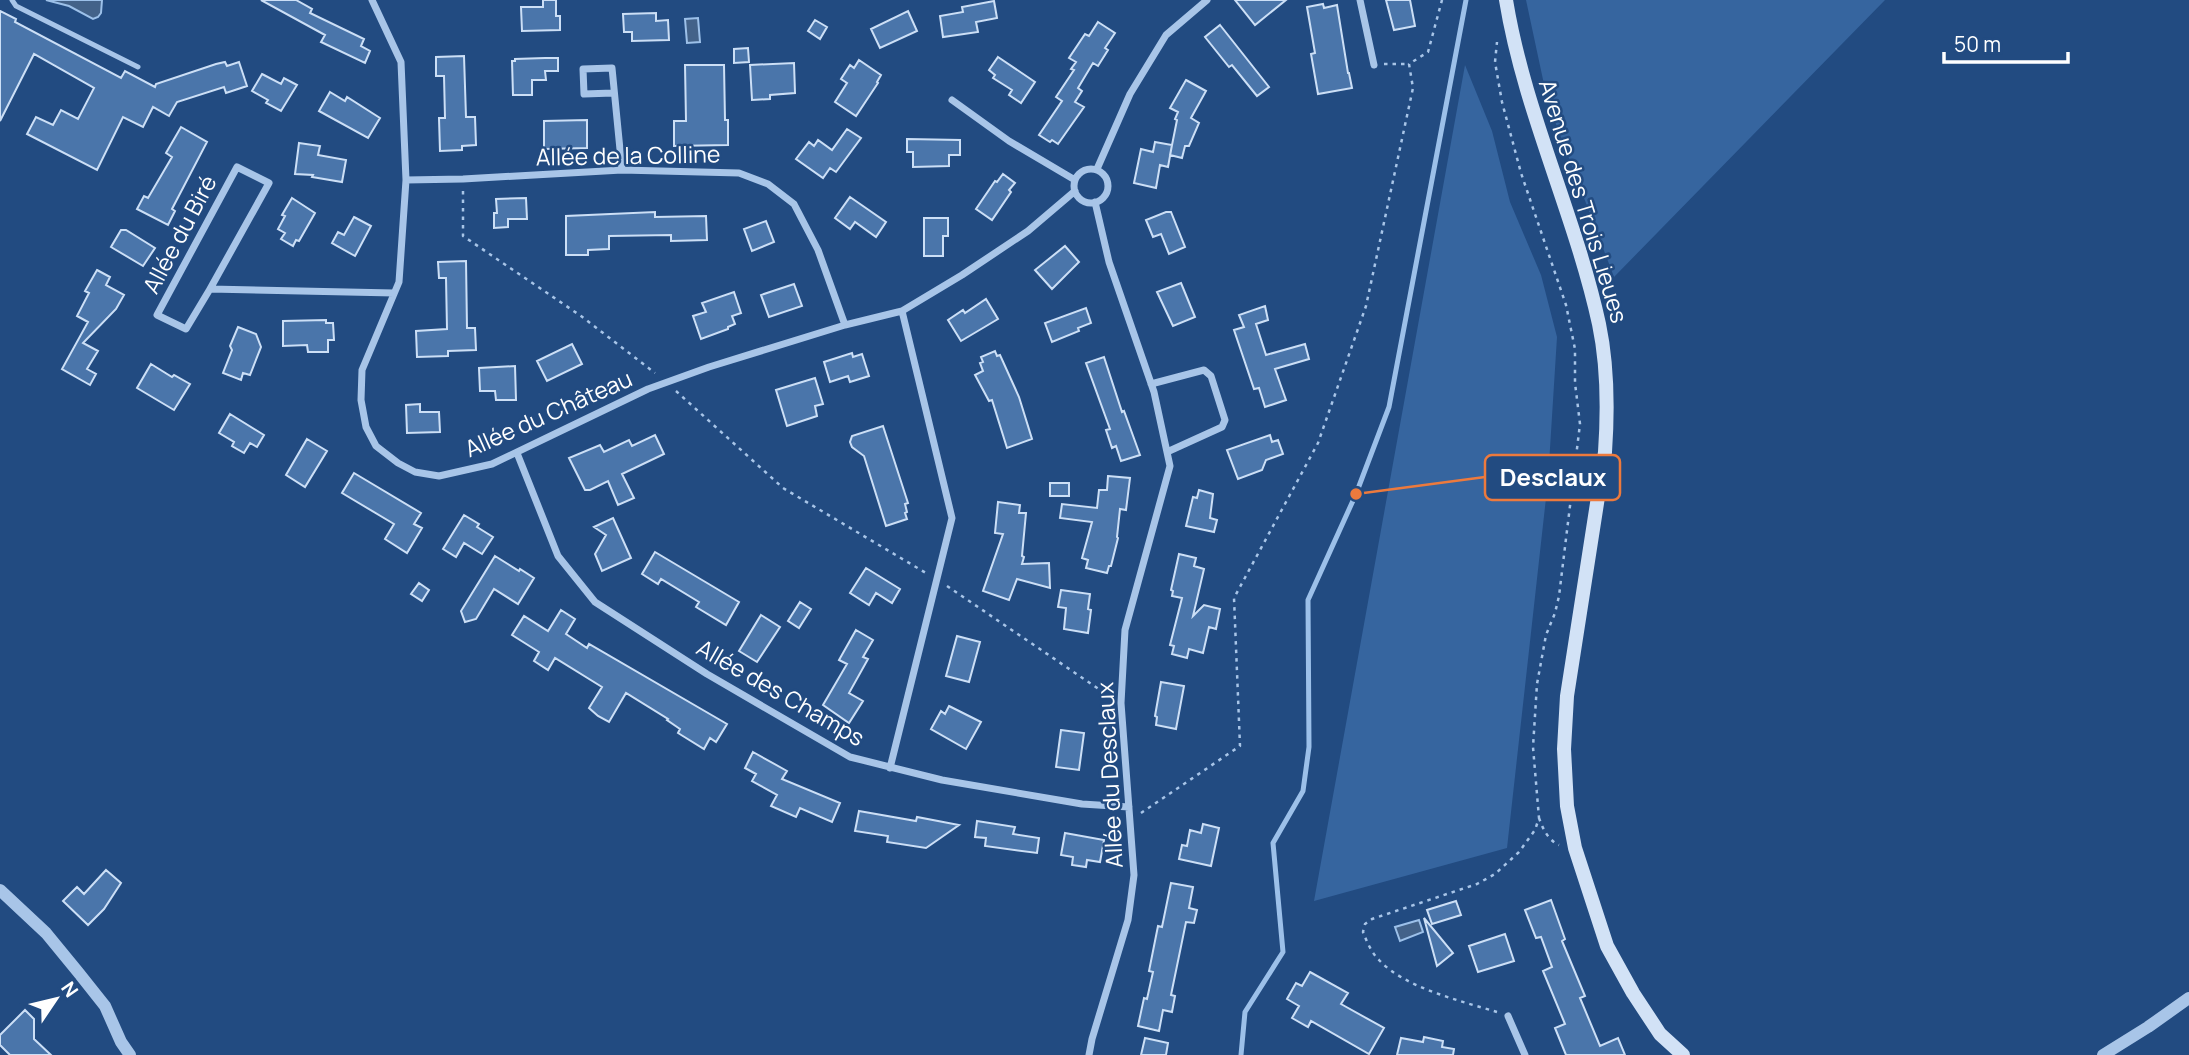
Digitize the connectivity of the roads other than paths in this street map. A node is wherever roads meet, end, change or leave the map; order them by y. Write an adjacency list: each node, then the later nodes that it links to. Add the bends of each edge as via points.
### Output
1 (12, 0): 7 (lane)
2 (372, 0): 12 (street, Allée du Château, via 401,62)
3 (1207, 0): 10 (street, via 1166,35 1130,94)
4 (1360, 0): 6 (street)
5 (1507, 6): 31 (main road, Avenue des Trois Lieues, via 1524,82 1590,289 1605,362 1605,452 1567,696 1567,806 1575,848 1607,946 1660,1034)
6 (1374, 65)
7 (138, 67)
8 (613, 93): 8 (street, via 612,68 583,69 584,94); 11 (street)
9 (952, 100): 13 (street)
10 (1097, 169): 13 (street, via 1086,169); 15 (street, via 1108,186)
11 (622, 170): 12 (street, Allée de la Colline); 19 (street, Allée de la Colline, via 739,173 768,184 794,204 818,250)
12 (406, 180): 17 (street, Allée du Château, via 399,282)
13 (1075, 180): 14 (street)
14 (1075, 191): 15 (street, via 1081,200); 18 (street, Allée du Château, via 1028,232)
15 (1095, 202): 20 (street, Allée du Desclaux, via 1109,262)
16 (210, 289): 16 (street, Allée du Biré, via 270,183 237,167 157,315 186,329); 17 (street)
17 (394, 293): 22 (street, Allée du Château, via 362,370 361,400 366,427 376,446 415,472 439,476)
18 (902, 311): 19 (street, Allée du Château); 23 (street, via 951,518)
19 (845, 325): 22 (street, Allée du Château, via 648,389)
20 (1151, 384): 21 (street, Allée du Desclaux); 21 (street, via 1207,371 1226,420 1222,427)
21 (1167, 452): 24 (street, Allée du Desclaux, via 1170,466 1125,630 1121,703)
22 (517, 453): 23 (street, Allée des Champs, via 558,556 595,602 850,757)
23 (890, 768): 24 (street, Allée des Champs, via 1082,804)
24 (1129, 807): 29 (street, Allée du Desclaux, via 1134,875 1128,920)
25 (0, 890): 28 (street, via 46,933 105,1006)
26 (2189, 998): 32 (street)
27 (1508, 1016): 30 (street)
28 (130, 1055)
29 (1089, 1055)
30 (1525, 1055)
31 (1683, 1055)
32 (2103, 1055)

